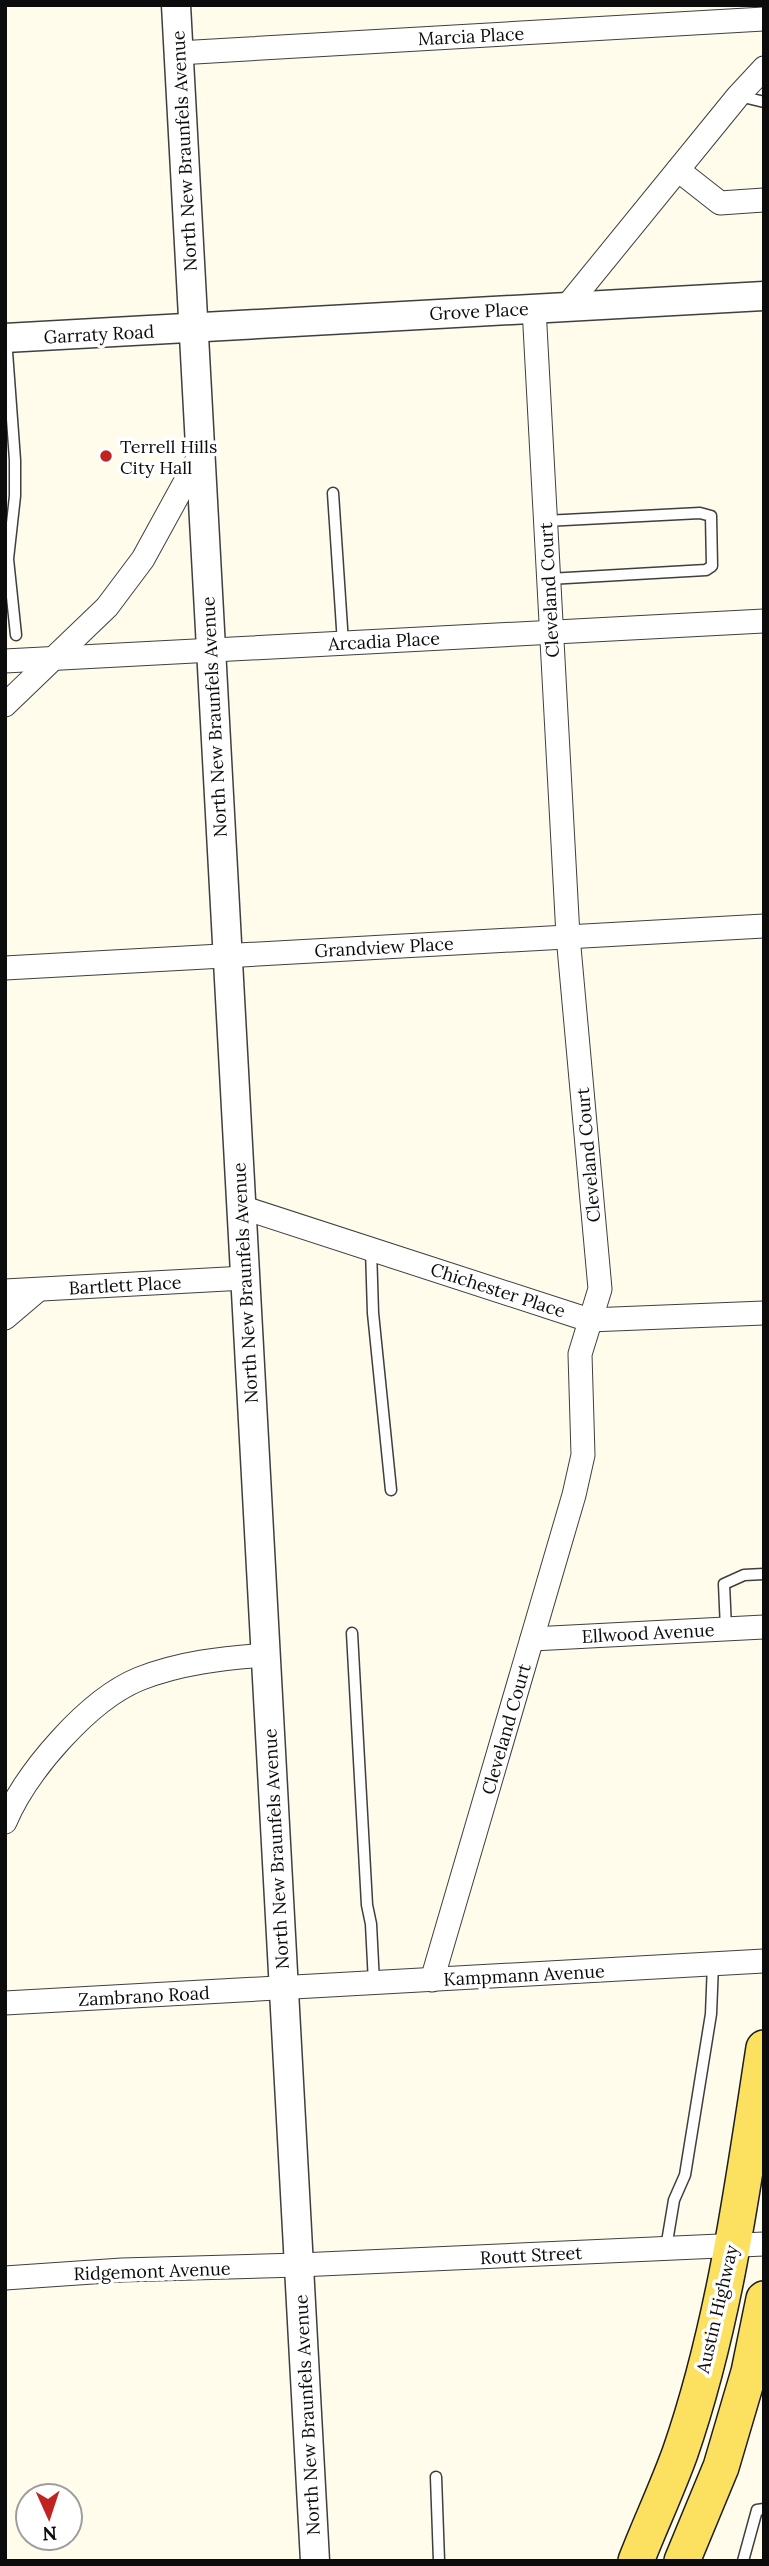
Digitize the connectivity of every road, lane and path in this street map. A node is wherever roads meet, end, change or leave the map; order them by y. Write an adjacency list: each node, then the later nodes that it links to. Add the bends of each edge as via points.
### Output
1 (176, 5): 3 (street, North New Braunfels Avenue)
2 (764, 19): 3 (street, Marcia Place)
3 (178, 53): 12 (street, North New Braunfels Avenue)
4 (764, 68): 5 (street)
5 (738, 96): 6 (lane); 7 (street)
6 (764, 102)
7 (678, 170): 8 (street, via 720,203); 10 (street)
8 (764, 200)
9 (764, 296): 10 (street, Grove Place)
10 (567, 306): 11 (street, Grove Place)
11 (534, 308): 12 (street, Grove Place); 16 (street, Cleveland Court)
12 (193, 329): 13 (street, Garraty Road); 14 (street, North New Braunfels Avenue)
13 (6, 338): 20 (lane, via 15,460 8,559)
14 (200, 455): 22 (street, North New Braunfels Avenue); 23 (street, via 143,559 107,607)
15 (333, 493): 21 (lane)
16 (545, 521): 17 (street, Cleveland Court); 17 (lane, via 711,516 712,566 706,570)
17 (548, 579): 19 (street, Cleveland Court)
18 (764, 621): 19 (street, Arcadia Place)
19 (551, 631): 21 (street, Arcadia Place); 27 (street, Cleveland Court)
20 (16, 635)
21 (343, 643): 22 (street, Arcadia Place)
22 (211, 651): 23 (street, Arcadia Place); 28 (street, North New Braunfels Avenue)
23 (54, 659): 24 (street, Arcadia Place); 25 (street)
24 (5, 661)
25 (5, 705)
26 (764, 926): 27 (street, Grandview Place)
27 (568, 936): 28 (street, Grandview Place); 37 (street, Cleveland Court, via 600,1289)
28 (227, 956): 29 (street, Grandview Place); 30 (street, North New Braunfels Avenue)
29 (5, 968)
30 (241, 1207): 31 (street, Chichester Place); 32 (street, North New Braunfels Avenue)
31 (370, 1249): 37 (street, Chichester Place); 38 (lane)
32 (245, 1278): 33 (street, Bartlett Place); 44 (street, North New Braunfels Avenue)
33 (38, 1290): 34 (street, Bartlett Place); 36 (street)
34 (5, 1291)
35 (764, 1313): 37 (street, Chichester Place)
36 (5, 1318)
37 (589, 1320): 43 (street, Cleveland Court, via 580,1354 583,1455)
38 (391, 1490)
39 (764, 1574): 41 (lane, via 744,1574 724,1584)
40 (764, 1627): 41 (street, Ellwood Avenue)
41 (726, 1629): 43 (street, Ellwood Avenue)
42 (352, 1633): 49 (lane)
43 (532, 1639): 48 (street, Cleveland Court)
44 (266, 1655): 45 (street, via 194,1664 138,1680 106,1699 36,1769); 50 (street, North New Braunfels Avenue)
45 (5, 1822)
46 (764, 1961): 47 (street, Kampmann Avenue)
47 (713, 1964): 48 (street, Kampmann Avenue); 54 (lane, via 711,2014 685,2175 674,2200)
48 (432, 1980): 49 (street, Kampmann Avenue)
49 (374, 1983): 50 (street, Kampmann Avenue)
50 (284, 1988): 51 (street, Zambrano Road); 55 (street, North New Braunfels Avenue)
51 (5, 2003)
52 (764, 2048): 53 (main road, Austin Highway)
53 (748, 2245): 54 (street, Routt Street); 62 (main road, Austin Highway, via 680,2453)
54 (666, 2248): 55 (street, Routt Street)
55 (299, 2265): 56 (street, Ridgemont Avenue); 60 (street, North New Braunfels Avenue)
56 (5, 2278)
57 (764, 2299): 63 (main road, via 749,2372 721,2467)
58 (436, 2477): 61 (lane)
59 (764, 2509): 64 (lane, via 757,2510)
60 (316, 2561)
61 (439, 2561)
62 (636, 2561)
63 (682, 2561)
64 (743, 2561)

